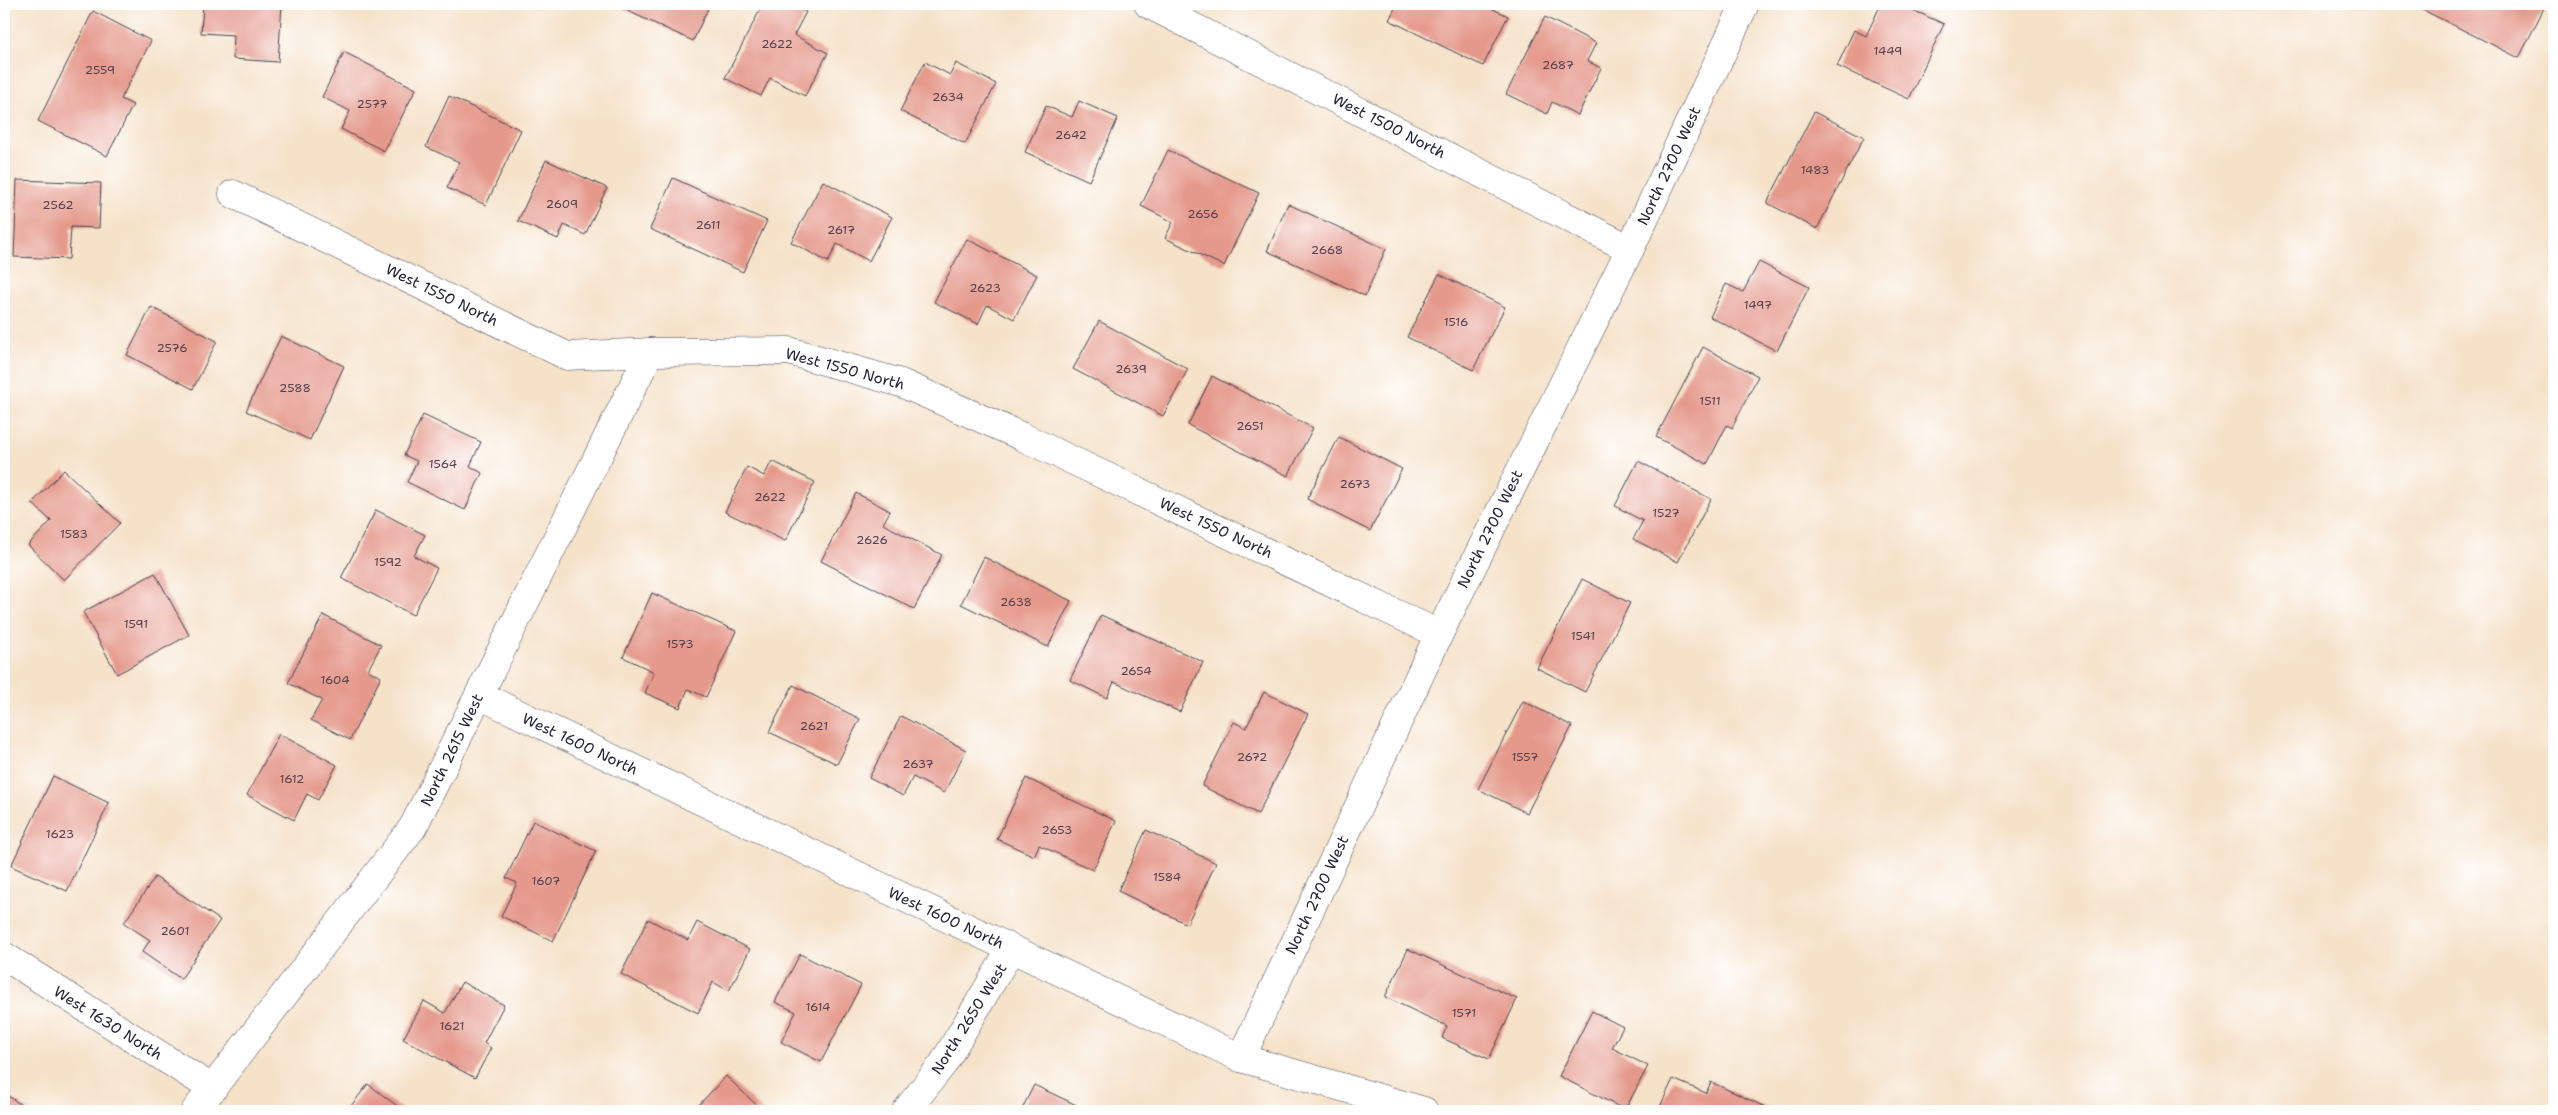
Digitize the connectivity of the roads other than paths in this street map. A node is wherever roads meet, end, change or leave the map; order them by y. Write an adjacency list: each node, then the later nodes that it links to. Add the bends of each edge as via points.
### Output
1 (1148, 4): 4 (street, West 1500 North)
2 (1745, 4): 4 (street, North 2700 West)
3 (233, 194): 5 (street, West 1550 North, via 567,356)
4 (1630, 249): 6 (street, North 2700 West)
5 (650, 352): 6 (street, West 1550 North, via 789,351 901,383 1023,437); 7 (street, North 2615 West)
6 (1439, 634): 10 (street, North 2700 West)
7 (479, 695): 8 (street, West 1600 North); 11 (street, North 2615 West, via 413,827)
8 (1011, 949): 10 (street, West 1600 North); 13 (street, North 2650 West, via 944,1064)
9 (4, 956): 11 (street, West 1630 North)
10 (1241, 1058): 14 (street, West 1600 North)
11 (213, 1089): 12 (street, North 2615 West)
12 (196, 1111)
13 (906, 1111)
14 (1424, 1111)

